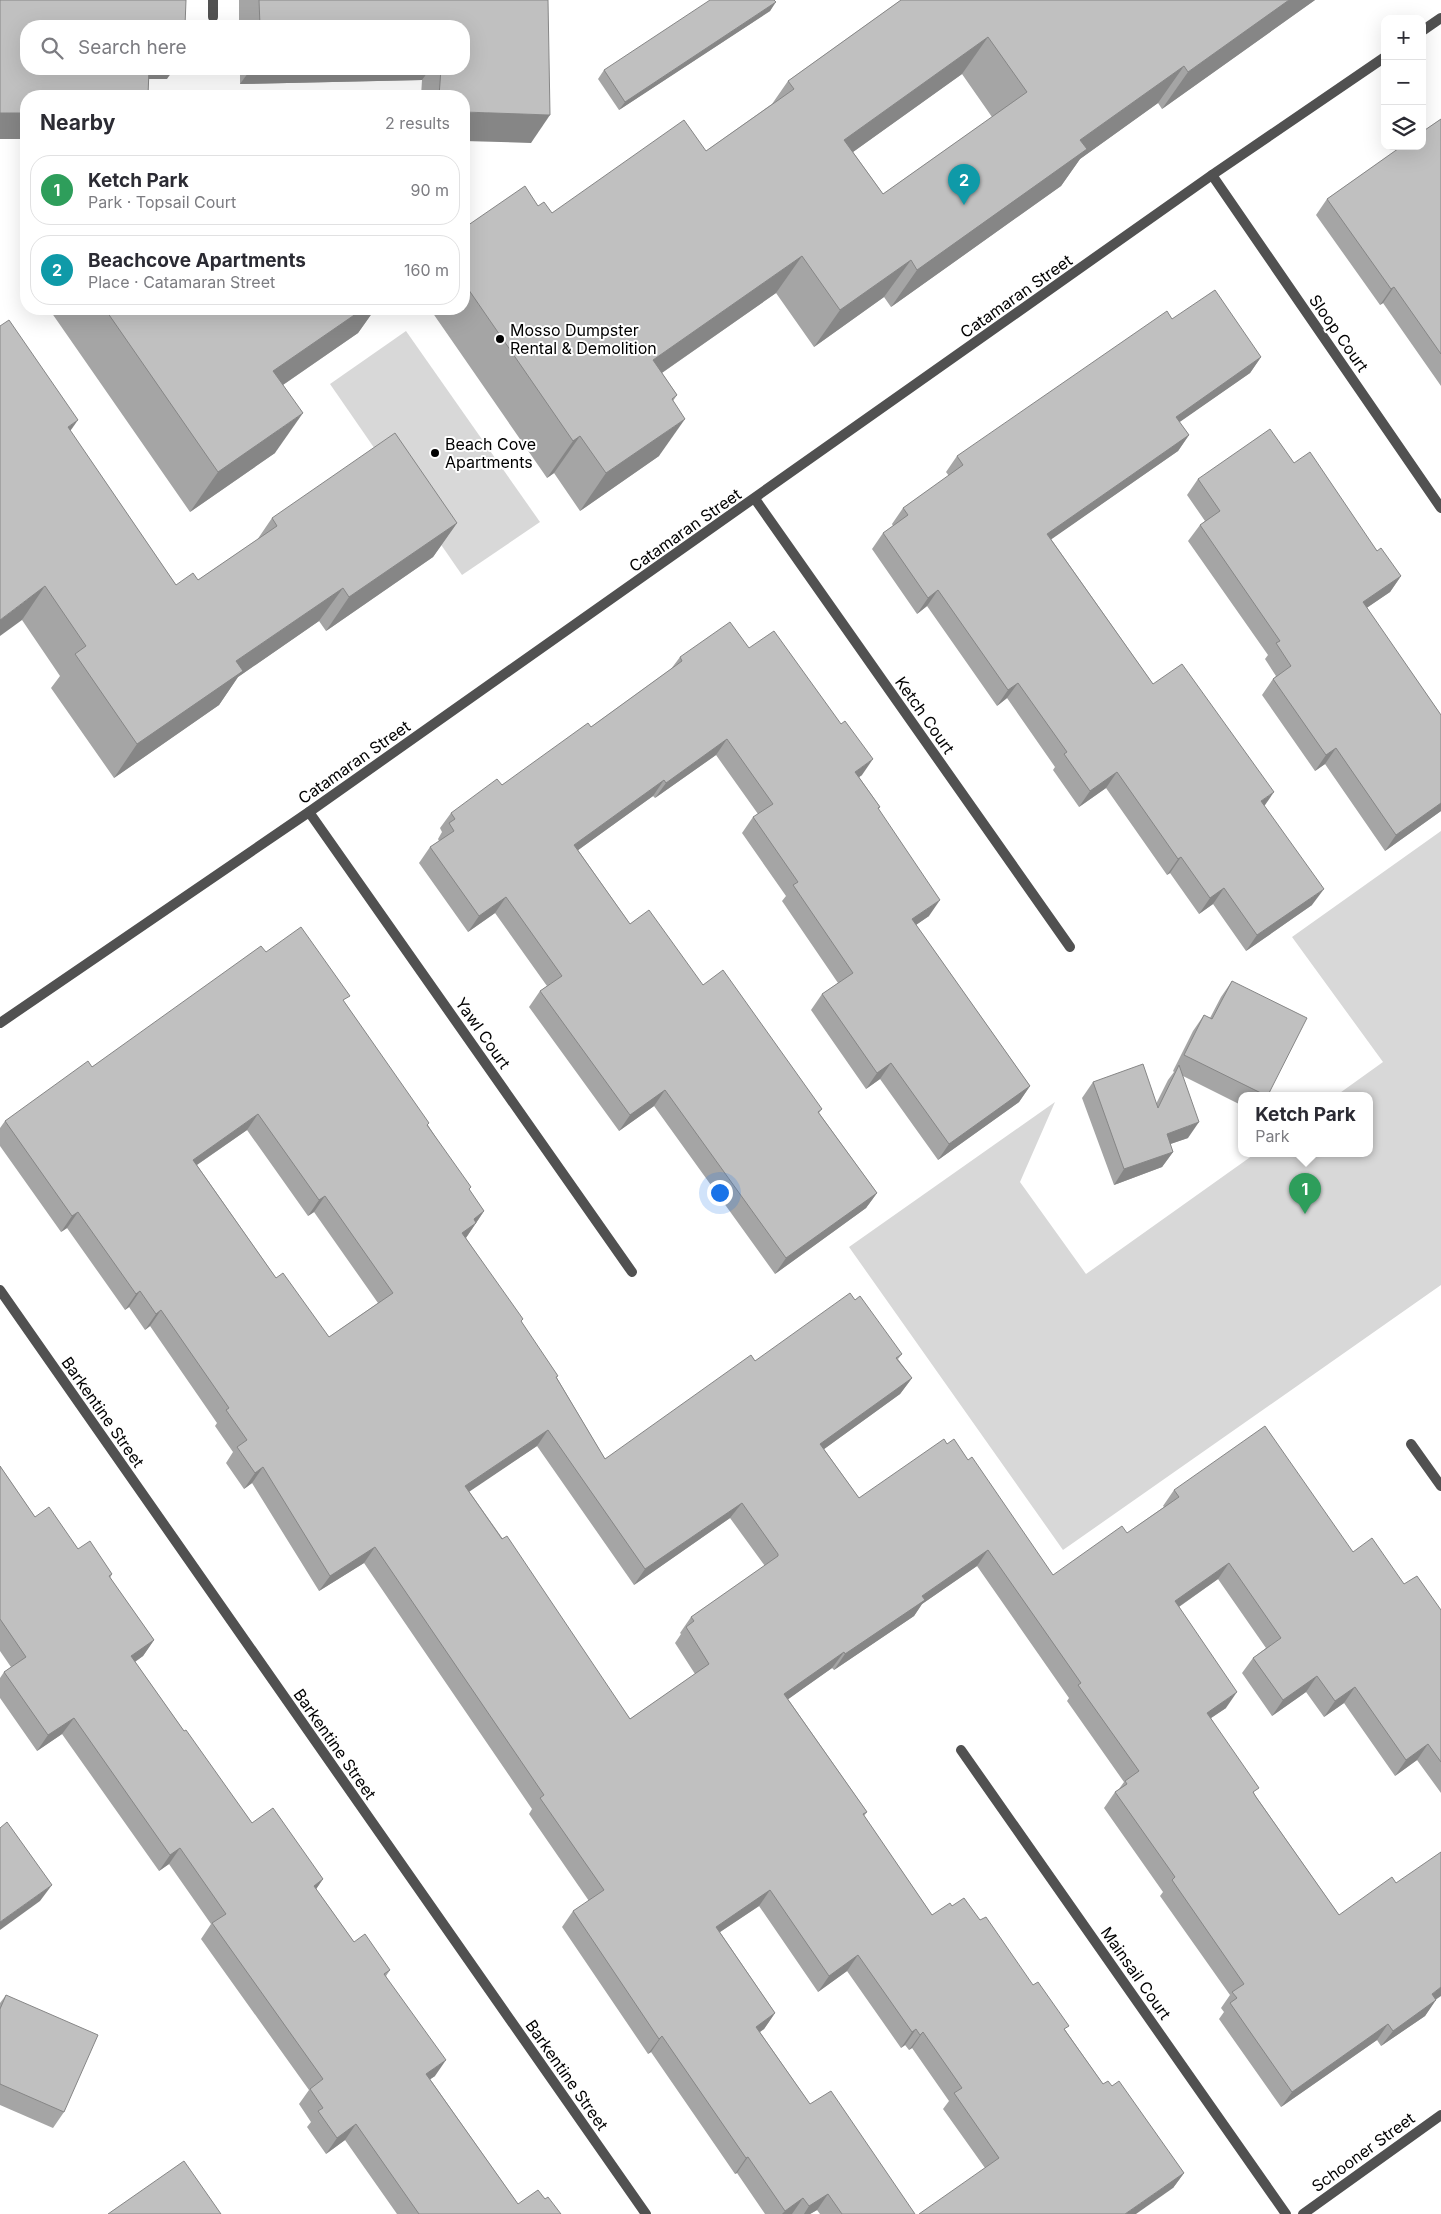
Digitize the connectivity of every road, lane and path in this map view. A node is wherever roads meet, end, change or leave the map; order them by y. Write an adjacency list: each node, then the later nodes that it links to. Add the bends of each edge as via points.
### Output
1 (213, 0): 2 (street)
2 (213, 17)
3 (1441, 18): 4 (street)
4 (1426, 28)
5 (1381, 60): 6 (street, Catamaran Street)
6 (1212, 176): 7 (street, Catamaran Street); 8 (street, Sloop Court)
7 (755, 499): 9 (street, Catamaran Street); 10 (street, Ketch Court)
8 (1441, 508)
9 (309, 812): 11 (street, Catamaran Street); 12 (street, Yawl Court)
10 (1070, 947)
11 (0, 1024)
12 (632, 1272)
13 (0, 1290): 18 (street, Barkentine Street)
14 (1411, 1444): 15 (street)
15 (1441, 1486)
16 (961, 1750): 19 (street, Mainsail Court)
17 (1441, 2115): 20 (street, Schooner Street)
18 (646, 2214)
19 (1286, 2214)
20 (1303, 2214)

